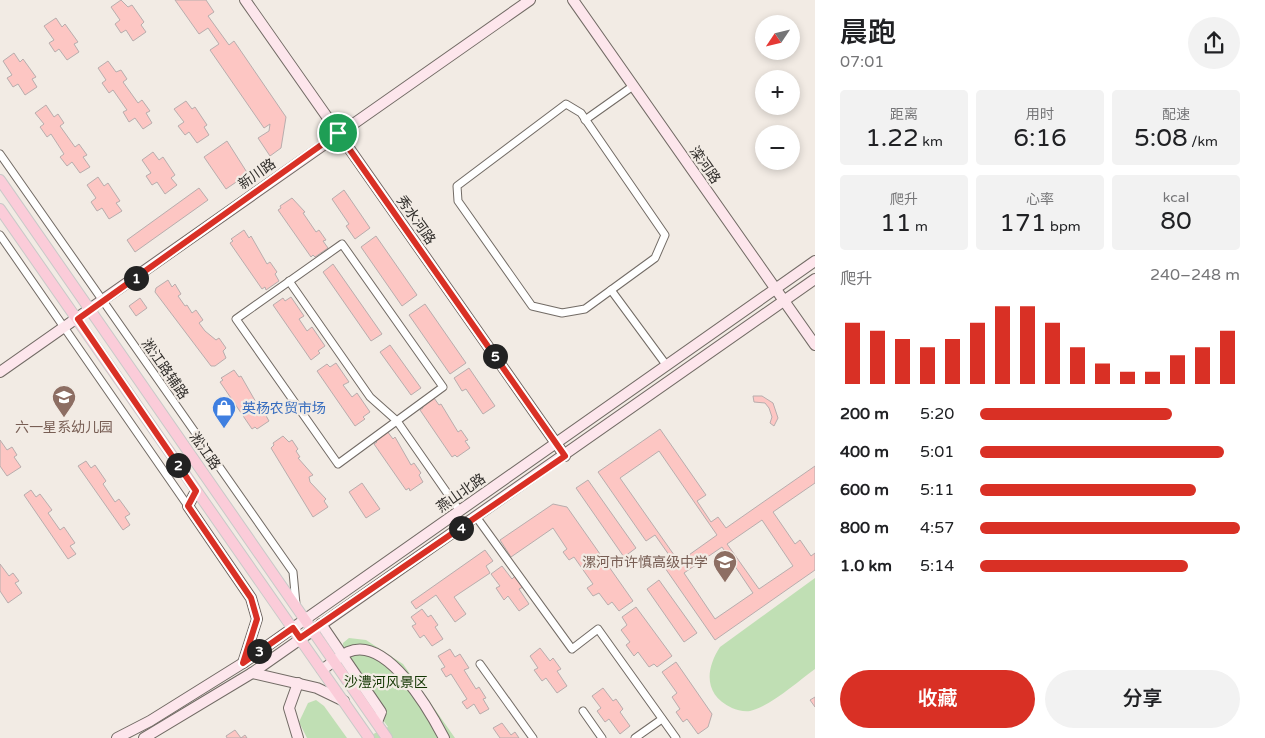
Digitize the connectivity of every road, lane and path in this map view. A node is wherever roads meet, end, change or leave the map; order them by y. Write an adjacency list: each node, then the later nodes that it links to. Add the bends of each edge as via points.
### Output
1 (245, 0): 6 (street, 秀水河路)
2 (530, 0): 6 (street, 新川路)
3 (573, 0): 4 (street, 滦河路)
4 (633, 86): 5 (street); 14 (street, 滦河路)
5 (585, 120): 15 (street, via 665,234 655,258); 15 (street, via 581,113 566,104 457,186 458,202 532,306 562,314 585,309)
6 (338, 133): 16 (street, 新川路); 25 (street, 秀水河路)
7 (0, 154): 16 (street, 淞江路辅路)
8 (0, 180): 18 (main road, 淞江路)
9 (0, 209): 19 (main road)
10 (0, 235): 20 (street)
11 (815, 261): 14 (street, 燕山北路)
12 (815, 279): 17 (street)
13 (289, 281): 24 (street, via 370,397); 24 (street, via 342,244 443,387); 24 (street, via 236,319 338,464)
14 (776, 289): 17 (street, 滦河路); 22 (street, 燕山北路)
15 (611, 290): 22 (street)
16 (102, 301): 18 (street, 新川路); 31 (street, 淞江路辅路, via 293,572)
17 (784, 301): 21 (street, 滦河路); 26 (street)
18 (90, 310): 19 (street, 新川路); 31 (main road, 淞江路)
19 (78, 319): 20 (street, 新川路); 27 (main road)
20 (64, 328): 23 (street, 新川路); 28 (street)
21 (815, 345)
22 (667, 366): 25 (street, 燕山北路)
23 (0, 372)
24 (397, 421): 29 (street)
25 (556, 443): 26 (street, 秀水河路); 29 (street, 燕山北路)
26 (565, 456): 30 (street)
27 (196, 491): 28 (street); 34 (main road)
28 (188, 506): 37 (street, via 251,598 257,619)
29 (459, 510): 32 (street, 燕山北路)
30 (477, 518): 33 (street); 44 (street, via 572,649 598,629)
31 (296, 604): 32 (main road, 淞江路)
32 (306, 619): 33 (main road, 淞江路); 34 (street, 燕山北路)
33 (317, 627): 35 (street); 36 (main road, 淞江路)
34 (293, 628): 35 (main road); 37 (street, 燕山北路)
35 (300, 638): 39 (main road); 40 (street)
36 (339, 658): 39 (street); 49 (main road, 淞江路); 50 (street, via 349,652 370,651 384,657 404,676)
37 (243, 663): 45 (street, 燕山北路)
38 (480, 664): 51 (street)
39 (322, 670): 42 (main road)
40 (252, 673): 41 (street); 46 (street)
41 (298, 683): 42 (street); 47 (street, via 289,708)
42 (344, 701): 48 (main road)
43 (583, 711): 52 (street)
44 (662, 719): 53 (street); 54 (street)
45 (117, 738)
46 (144, 738)
47 (298, 738)
48 (369, 738)
49 (387, 738)
50 (444, 738)
51 (534, 738)
52 (602, 738)
53 (635, 738)
54 (676, 738)

